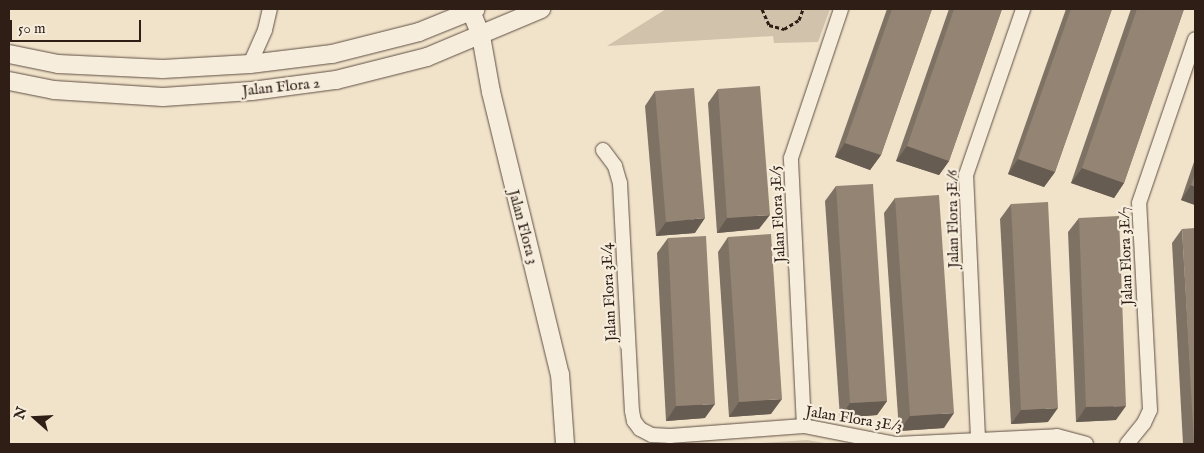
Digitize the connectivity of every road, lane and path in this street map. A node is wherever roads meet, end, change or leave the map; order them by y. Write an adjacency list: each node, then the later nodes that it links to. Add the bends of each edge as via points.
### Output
1 (270, 9): 11 (street)
2 (541, 9): 8 (street, Jalan Flora 2)
3 (762, 9): 4 (path, via 770,25 784,29 799,20)
4 (803, 9)
5 (842, 9): 14 (street, Jalan Flora 3E/5, via 791,158)
6 (1023, 9): 16 (street, Jalan Flora 3E/6, via 966,175)
7 (474, 10): 8 (street, Jalan Flora 3); 11 (street, Jalan Flora 2, via 419,32 332,54)
8 (481, 36): 12 (street, Jalan Flora 2, via 427,57 336,80 252,91 163,97 54,90); 17 (street, Jalan Flora 3, via 493,101 560,374)
9 (1195, 38): 19 (street, Jalan Flora 3E/7, via 1141,196 1150,410)
10 (9, 54): 11 (street, Jalan Flora 2, via 58,64 163,70)
11 (250, 64)
12 (9, 81)
13 (602, 150): 15 (street, Jalan Flora 3E/4, via 615,166 620,184 632,411 636,425)
14 (804, 426): 15 (street, Jalan Flora 3E/3, via 670,436); 16 (street, Jalan Flora 3E/3, via 896,444)
15 (646, 432)
16 (978, 438): 18 (street, Jalan Flora 3E/3, via 1057,436)
17 (565, 444)
18 (1086, 444)
19 (1127, 444)

